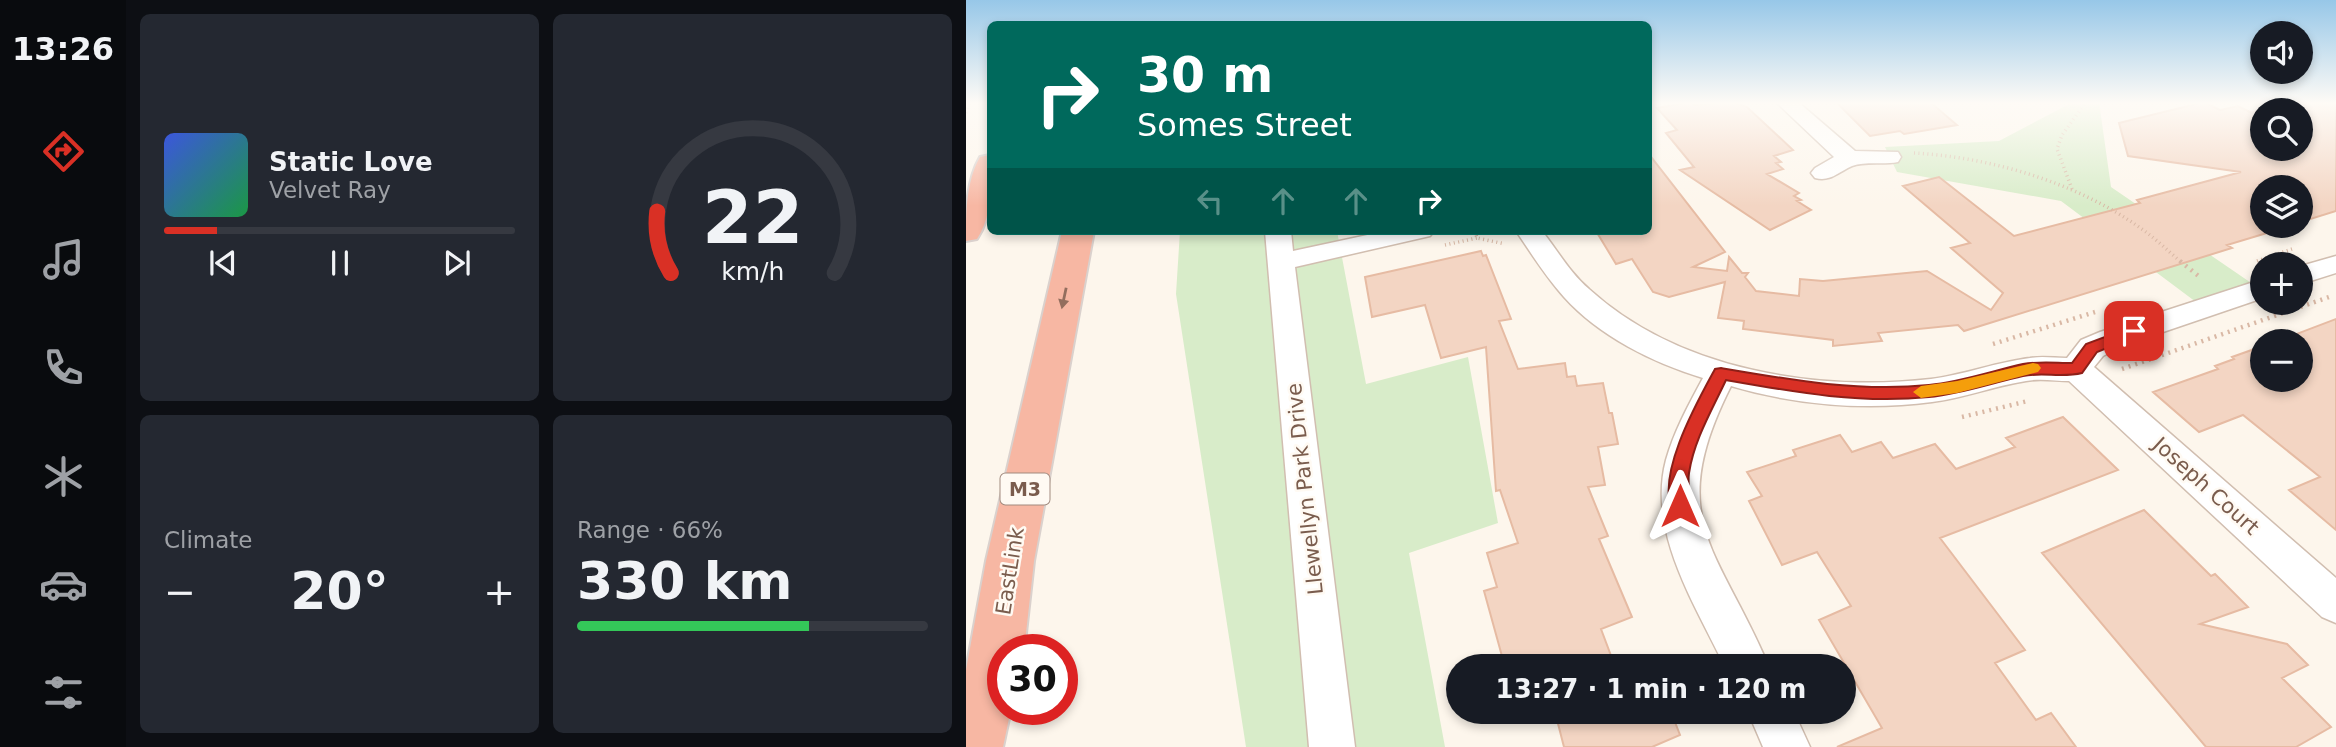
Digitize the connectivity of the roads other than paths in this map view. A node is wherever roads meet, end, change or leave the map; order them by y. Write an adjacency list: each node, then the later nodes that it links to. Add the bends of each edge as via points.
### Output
1 (1825, 137): 2 (street)
2 (1849, 158): 3 (street); 5 (street)
3 (1889, 158)
4 (987, 172): 6 (highway)
5 (1823, 173)
6 (966, 232)
7 (1077, 235): 19 (highway, EastLink / M3, one-way to 19)
8 (1383, 235): 10 (street)
9 (1518, 237): 15 (street, via 1583,300 1616,324)
10 (1280, 246): 20 (street, Llewellyn Park Drive)
11 (2336, 264): 12 (street)
12 (2313, 271)
13 (2250, 278): 14 (street, via 2092,348)
14 (2076, 369): 15 (street, via 2026,369 1957,387 1872,394 1823,391); 16 (street, Joseph Court)
15 (1721, 373): 17 (street, via 1692,431 1678,491 1686,539)
16 (2336, 604)
17 (1741, 654)
18 (1776, 724): 21 (street)
19 (975, 747)
20 (1332, 747)
21 (1787, 747)

